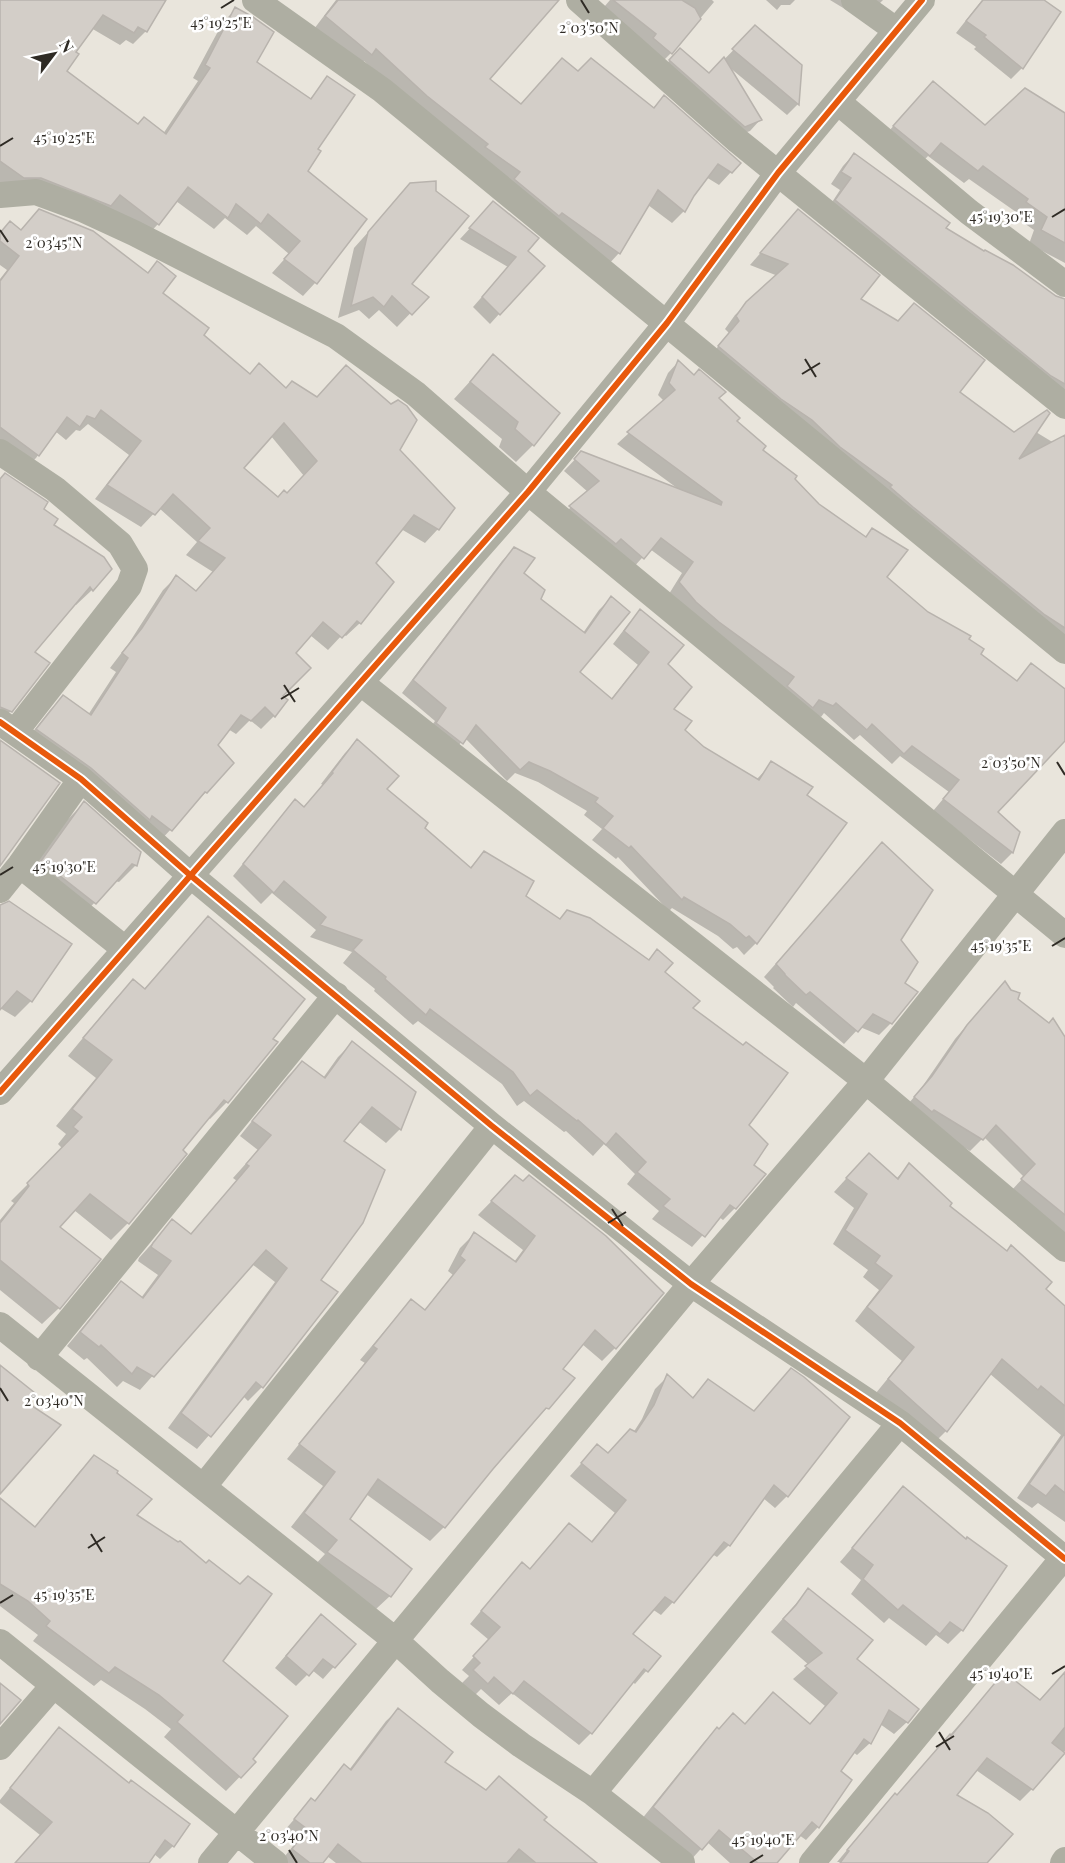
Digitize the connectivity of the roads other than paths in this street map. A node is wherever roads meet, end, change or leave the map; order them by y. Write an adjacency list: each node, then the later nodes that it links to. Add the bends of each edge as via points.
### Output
1 (255, 0): 10 (street, via 382,90)
2 (579, 0): 7 (street)
3 (854, 0): 5 (street)
4 (922, 0): 5 (street)
5 (896, 30): 6 (street)
6 (838, 102): 7 (street); 9 (street, via 969,212)
7 (778, 173): 10 (street); 11 (street)
8 (0, 195): 13 (street, via 36,192 82,208 336,336 416,393)
9 (1065, 284)
10 (667, 323): 13 (street); 14 (street)
11 (1065, 406)
12 (0, 452): 16 (street, via 55,489 120,544 135,569 129,586)
13 (528, 492): 15 (street); 22 (street)
14 (1065, 651)
15 (361, 682): 20 (street); 26 (street)
16 (7, 727): 17 (street)
17 (81, 779): 19 (street); 20 (street)
18 (1065, 832): 22 (street)
19 (20, 865): 21 (street); 24 (street)
20 (190, 875): 24 (street); 25 (street)
21 (0, 890)
22 (1017, 894): 23 (street); 26 (street)
23 (1065, 935)
24 (126, 949): 27 (street)
25 (336, 995): 28 (street); 32 (street)
26 (866, 1081): 29 (street); 30 (street)
27 (0, 1092)
28 (492, 1126): 30 (street); 34 (street)
29 (1065, 1250)
30 (691, 1284): 33 (street); 36 (street)
31 (0, 1325): 32 (street)
32 (39, 1358): 34 (street)
33 (900, 1423): 35 (street); 40 (street)
34 (204, 1486): 36 (street)
35 (1064, 1558): 45 (street)
36 (395, 1640): 40 (street, via 482,1715); 41 (street)
37 (0, 1642): 38 (street)
38 (53, 1686): 39 (street); 41 (street)
39 (0, 1747)
40 (593, 1793): 44 (street)
41 (237, 1832): 42 (street); 43 (street)
42 (211, 1863)
43 (275, 1863)
44 (682, 1863)
45 (812, 1863)

